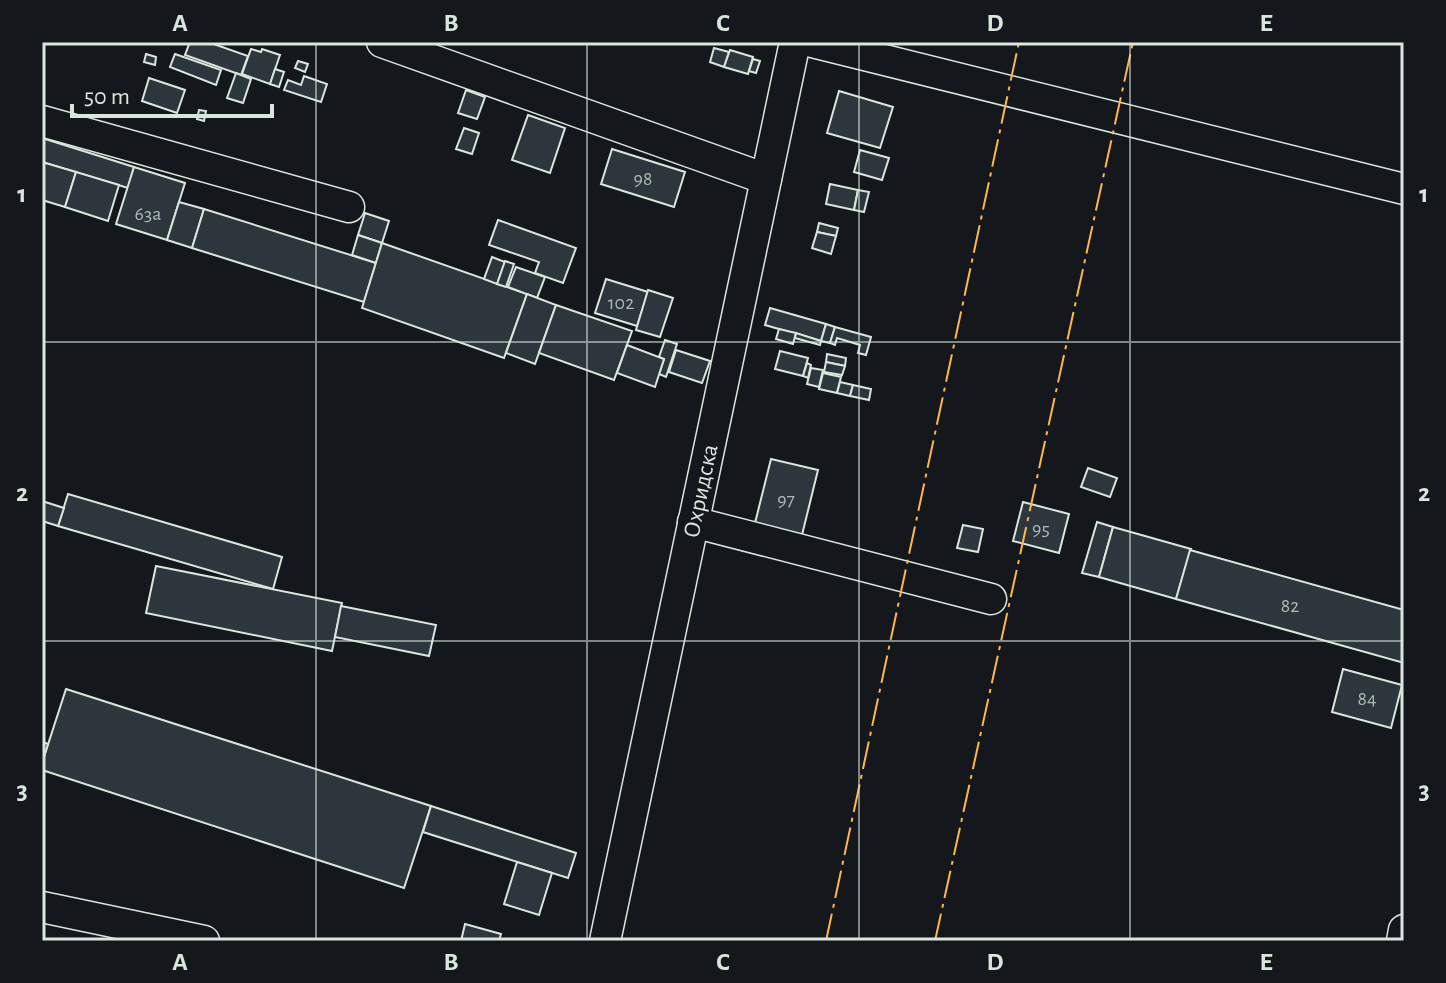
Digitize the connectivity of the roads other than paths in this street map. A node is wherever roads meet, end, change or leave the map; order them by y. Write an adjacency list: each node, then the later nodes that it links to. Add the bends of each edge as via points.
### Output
1 (382, 42): 5 (street)
2 (795, 42): 5 (street, Охридска)
3 (812, 42): 6 (street)
4 (42, 121): 7 (street)
5 (766, 179): 8 (street, Охридска)
6 (1404, 189)
7 (349, 207)
8 (693, 522): 9 (street); 13 (street, Охридска)
9 (991, 599)
10 (42, 907): 12 (street)
11 (1404, 930): 14 (street)
12 (204, 941)
13 (605, 941)
14 (1402, 941)

